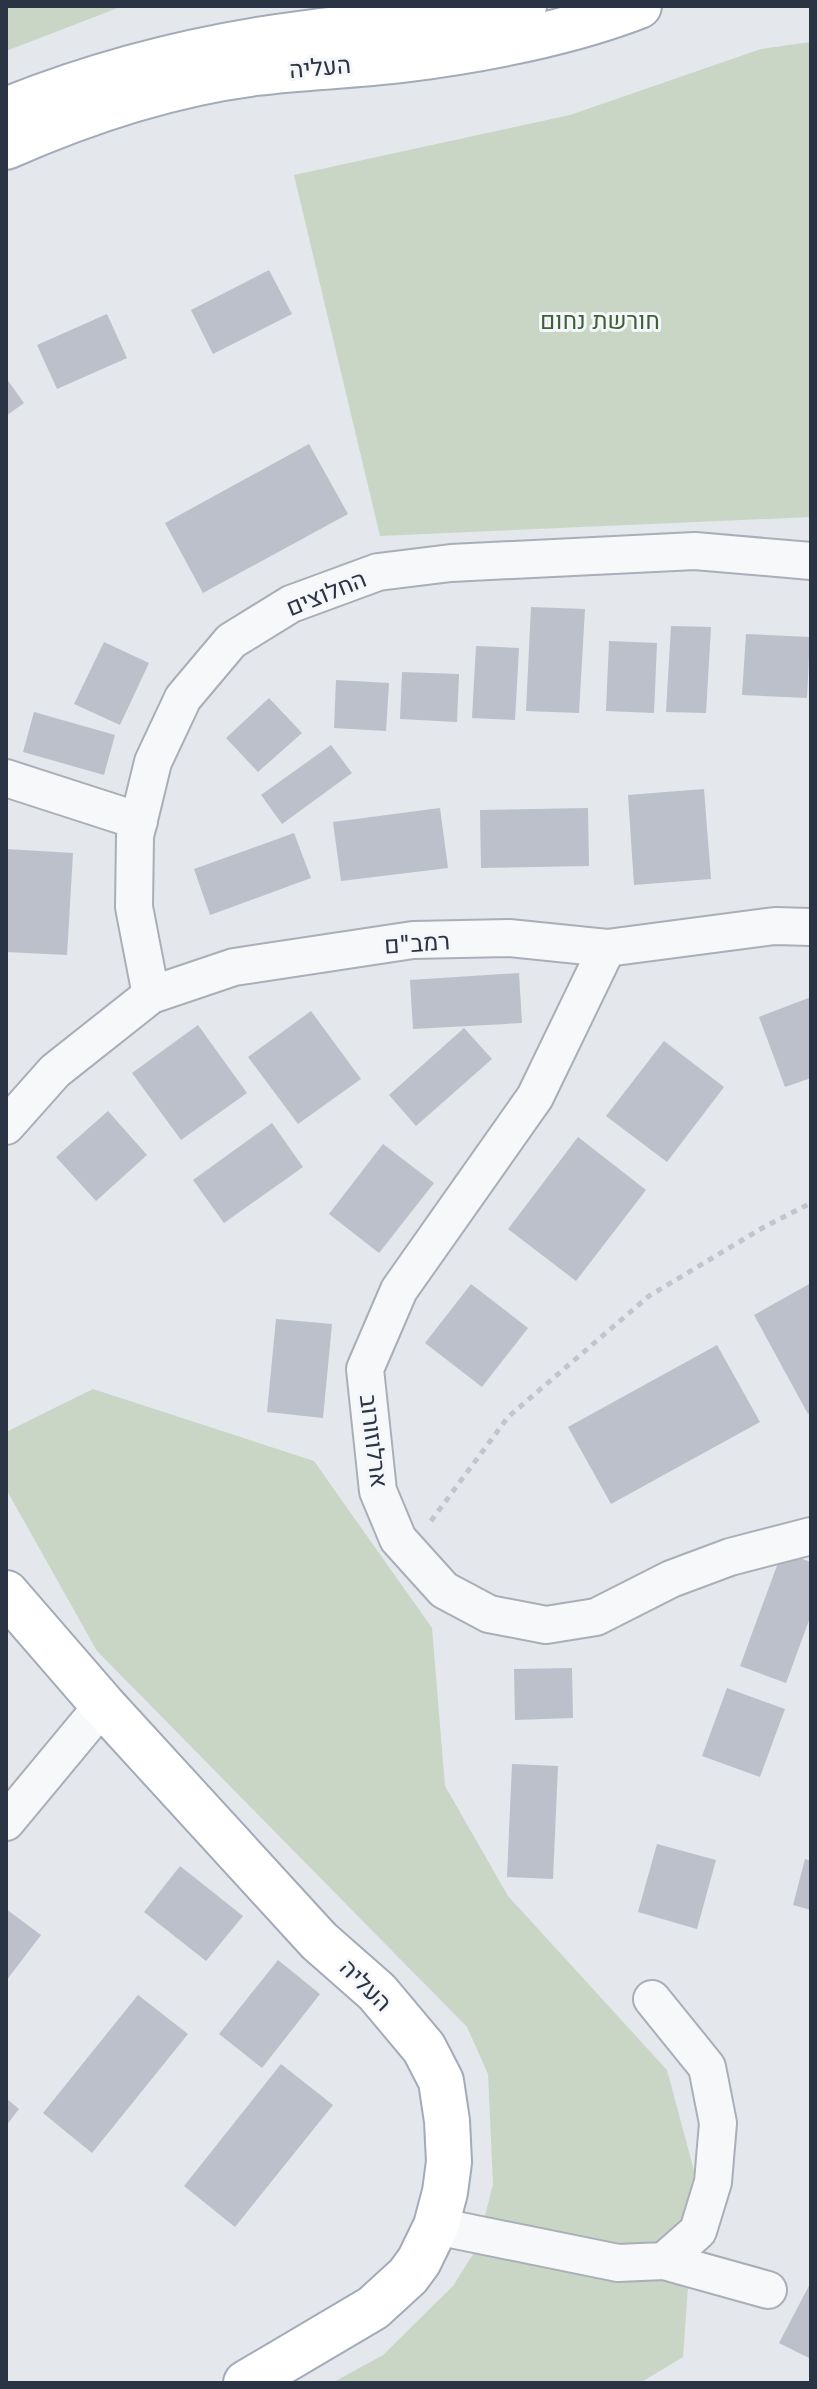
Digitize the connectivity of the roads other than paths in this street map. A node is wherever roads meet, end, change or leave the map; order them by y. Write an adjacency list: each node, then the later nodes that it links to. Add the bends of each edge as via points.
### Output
1 (524, 6): 3 (main road, העליה, via 178,54)
2 (639, 6): 4 (main road, העליה, via 498,44 195,84 96,111)
3 (6, 110)
4 (6, 147)
5 (811, 561): 7 (street, החלוצים, via 695,551 451,563 378,572 291,604 231,641 183,698 153,762)
6 (6, 778): 7 (street)
7 (139, 821): 10 (street, החלוצים, via 134,907)
8 (811, 927): 9 (street, רמב"ם, via 775,926)
9 (607, 948): 10 (street, רמב"ם, via 509,938 413,940 234,967); 14 (street, ארלוזורוב, via 535,1097 399,1290 365,1369 378,1491 398,1539 444,1590 489,1614 546,1625 596,1617 715,1562)
10 (151, 995): 11 (street, רמב"ם)
11 (55, 1071): 12 (street, רמב"ם); 13 (street, רמב"ם)
12 (6, 1094)
13 (6, 1126)
14 (811, 1536)
15 (8, 1594): 16 (main road, העליה)
16 (103, 1705): 17 (street); 19 (main road, העליה, via 424,2048 441,2081 447,2121 449,2162)
17 (6, 1822)
18 (652, 1999): 20 (street, via 707,2067 718,2123 713,2182 698,2231)
19 (436, 2226): 20 (street, via 618,2263); 22 (main road, העליה, via 408,2276 373,2308)
20 (664, 2261): 21 (street)
21 (768, 2290)
22 (246, 2383)

